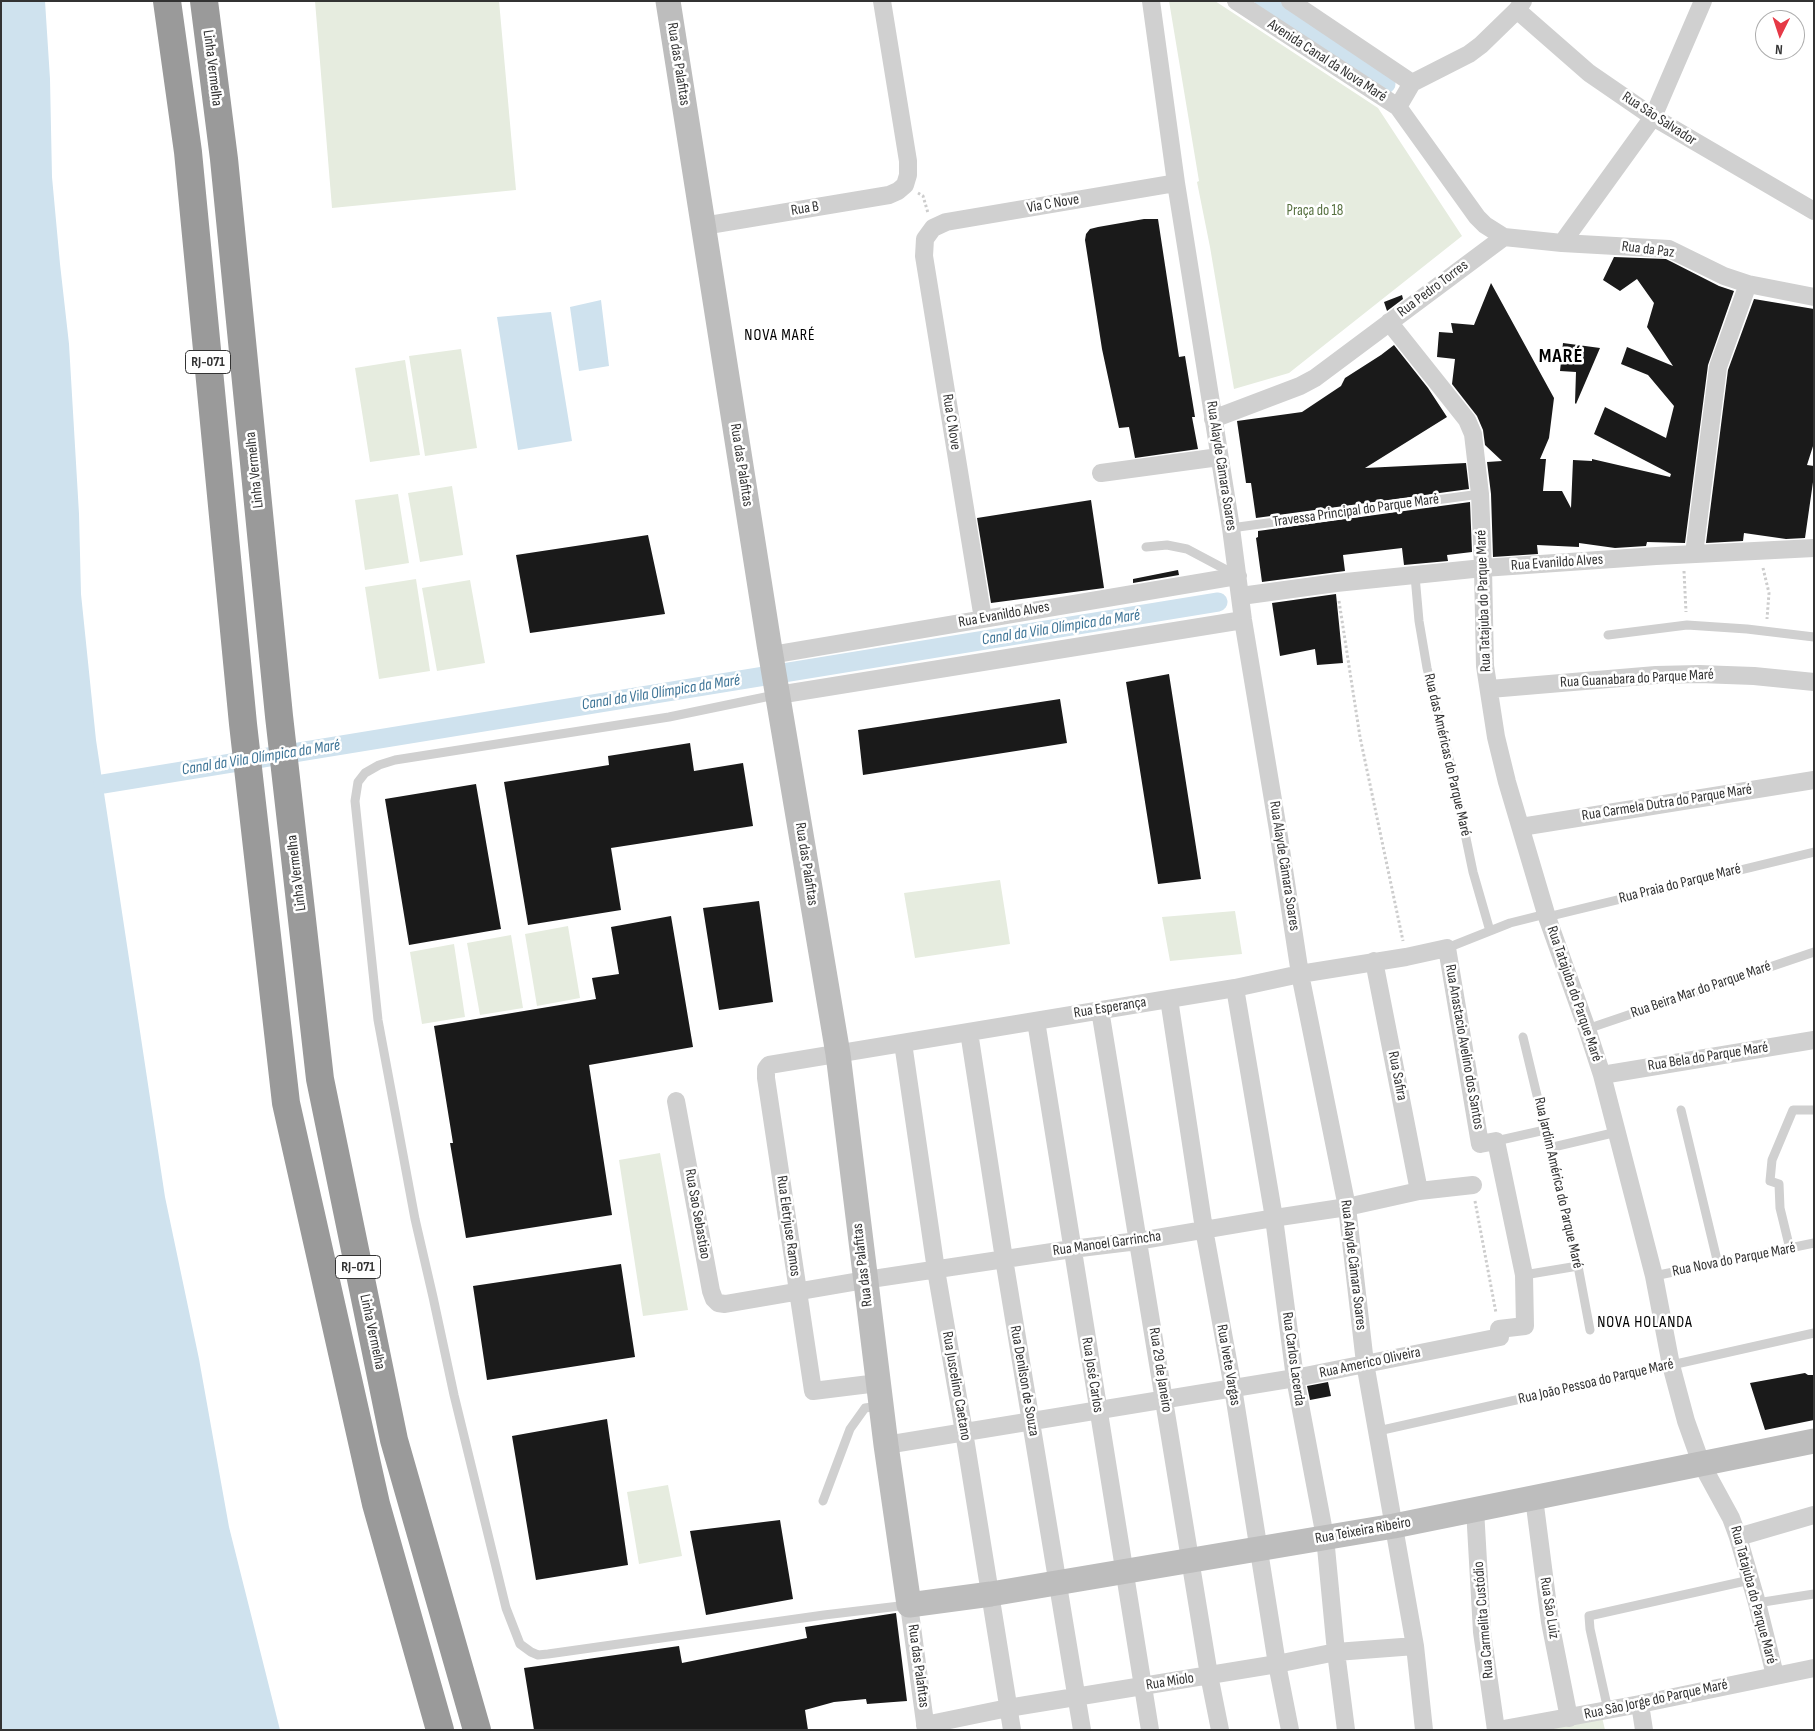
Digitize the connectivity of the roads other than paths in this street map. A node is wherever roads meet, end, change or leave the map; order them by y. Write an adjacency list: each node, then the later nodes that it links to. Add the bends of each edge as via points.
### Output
1 (167, 1): 133 (highway, RJ-071, via 188,152 243,724 286,1103 376,1504)
2 (204, 1): 14 (highway, Linha Vermelha / RJ-071)
3 (220, 1): 14 (highway)
4 (668, 1): 17 (street, Rua das Palafitas)
5 (882, 1): 17 (street, Rua B, via 908,161 905,185 888,195)
6 (1151, 1): 15 (street, Rua Alayde Câmara Soares)
7 (1236, 1): 12 (street, Avenida Canal da Nova Maré)
8 (1290, 1): 11 (street, Avenida Canal da Nova Maré)
9 (1703, 1): 13 (street)
10 (1520, 5): 11 (street, via 1469,54); 13 (street, Rua São Salvador, via 1589,73)
11 (1412, 83): 12 (street, Avenida Canal da Nova Maré)
12 (1398, 107): 19 (street, via 1477,217)
13 (1653, 117): 16 (street, Rua São Salvador); 20 (street)
14 (224, 159): 134 (highway, Linha Vermelha / RJ-071, via 279,716 320,1079 394,1440)
15 (1176, 183): 18 (street, Via C Nove, via 946,222); 24 (street, Rua Alayde Câmara Soares)
16 (1814, 211)
17 (703, 226): 40 (street, Rua das Palafitas)
18 (933, 228): 36 (street, Rua C Nove, via 925,239 924,256)
19 (1504, 237): 20 (street, Rua da Paz); 23 (street, Rua Pedro Torres)
20 (1562, 243): 21 (street, Rua da Paz, via 1669,249)
21 (1748, 284): 22 (street, Rua da Paz); 31 (street, via 1718,367)
22 (1814, 297)
23 (1390, 322): 24 (street, Rua Pedro Torres, via 1315,378); 27 (street, Rua Tatajuba do Parque Maré, via 1467,420 1473,434)
24 (1213, 419): 25 (street, Rua Alayde Câmara Soares)
25 (1219, 457): 26 (street); 28 (street, Rua Alayde Câmara Soares)
26 (1101, 473)
27 (1480, 494): 28 (lane, Travessa Principal do Parque Maré); 32 (street, Rua Tatajuba do Parque Maré)
28 (1232, 528): 33 (street, Rua Alayde Câmara Soares)
29 (1146, 547): 33 (lane, via 1167,544 1187,549)
30 (1814, 548): 31 (street, Rua Evanildo Alves)
31 (1689, 554): 32 (street, Rua Evanildo Alves)
32 (1483, 568): 34 (street, Rua Evanildo Alves); 42 (street, Rua Tatajuba do Parque Maré, via 1485,666)
33 (1238, 576): 35 (street, Rua Alayde Câmara Soares); 36 (street, Rua Evanildo Alves)
34 (1415, 576): 35 (street, Rua Evanildo Alves); 47 (lane, Rua das Américas do Parque Maré, via 1427,668 1472,872)
35 (1241, 596): 37 (street, Rua Alayde Câmara Soares)
36 (983, 619): 40 (street, Rua Evanildo Alves)
37 (1243, 620): 40 (street); 51 (street, Rua Alayde Câmara Soares)
38 (1608, 635): 39 (lane, via 1687,625)
39 (1814, 637)
40 (775, 676): 61 (street, Rua das Palafitas); 119 (lane, via 669,717 395,760 365,773 358,782 355,801 378,1020 415,1219 454,1395 506,1608 520,1644 538,1655)
41 (1814, 682): 42 (street, Rua Guanabara do Parque Maré, via 1699,674)
42 (1490, 689): 44 (street, Rua Tatajuba do Parque Maré, via 1496,737)
43 (1814, 780): 44 (street, Rua Carmela Dutra do Parque Maré)
44 (1520, 827): 46 (street, Rua Tatajuba do Parque Maré)
45 (1814, 852): 46 (lane, Rua Praia do Parque Maré)
46 (1546, 915): 47 (lane, Rua Praia do Parque Maré); 56 (street, Rua Tatajuba do Parque Maré)
47 (1490, 931): 48 (lane, Rua Praia do Parque Maré)
48 (1447, 948): 50 (street, Rua Esperança); 69 (street, Rua Anastacio Avelino dos Santos, via 1480,1144)
49 (1814, 952): 56 (lane, Rua Beira Mar do Parque Maré)
50 (1374, 961): 51 (street, Rua Esperança); 72 (street, Rua Safira)
51 (1300, 974): 52 (street, Rua Esperança); 73 (street, Rua Alayde Câmara Soares)
52 (1235, 988): 53 (street, Rua Esperança); 74 (street, Rua Carlos Lacerda)
53 (1169, 999): 54 (street, Rua Esperança); 75 (street, Rua Ivete Vargas)
54 (1100, 1010): 55 (street, Rua Esperança); 76 (street, Rua 29 de Janeiro)
55 (1036, 1020): 57 (street, Rua Esperança); 78 (street, Rua José Carlos)
56 (1587, 1029): 63 (street, Rua Tatajuba do Parque Maré)
57 (970, 1032): 60 (street, Rua Esperança); 80 (street, Rua Denilson de Souza)
58 (1524, 1037): 67 (lane, Rua Jardim América do Parque Maré)
59 (1814, 1040): 63 (street, Rua Bela do Parque Maré)
60 (904, 1043): 61 (street, Rua Esperança); 83 (street, Rua Juscelino Caetano)
61 (838, 1054): 62 (street, Rua Esperança); 86 (street, Rua das Palafitas)
62 (773, 1064): 87 (street, Rua Eletrjuse Ramos, via 767,1066 766,1078)
63 (1602, 1075): 68 (street, Rua Tatajuba do Parque Maré)
64 (676, 1100): 88 (street, Rua Sao Sebastiao, via 711,1292 718,1302)
65 (1681, 1110): 81 (lane)
66 (1814, 1110): 79 (lane, via 1793,1110 1772,1160 1770,1181 1779,1184 1780,1208)
67 (1545, 1130): 69 (lane); 70 (lane, Rua Jardim América do Parque Maré)
68 (1617, 1132): 70 (lane); 85 (street, Rua Tatajuba do Parque Maré)
69 (1496, 1141): 84 (street, Rua Anastacio Avelino dos Santos)
70 (1549, 1148): 82 (lane, Rua Jardim América do Parque Maré)
71 (1472, 1185): 72 (street, Rua Manoel Garrincha)
72 (1419, 1191): 73 (street, Rua Manoel Garrincha)
73 (1347, 1207): 74 (street, Rua Manoel Garrincha); 91 (street, Rua Alayde Câmara Soares)
74 (1274, 1218): 75 (street, Rua Manoel Garrincha); 93 (street, Rua Carlos Lacerda)
75 (1204, 1229): 76 (street, Rua Manoel Garrincha); 94 (street, Rua Ivete Vargas)
76 (1138, 1241): 78 (street, Rua Manoel Garrincha); 96 (street, Rua 29 de Janeiro)
77 (1814, 1243): 79 (lane, Rua Nova do Parque Maré)
78 (1072, 1249): 80 (street, Rua Manoel Garrincha); 97 (street, Rua José Carlos)
79 (1790, 1249): 81 (lane, Rua Nova do Parque Maré)
80 (1004, 1259): 83 (street, Rua Manoel Garrincha); 98 (street, Rua Denilson de Souza)
81 (1718, 1264): 85 (lane, Rua Nova do Parque Maré)
82 (1578, 1266): 84 (lane); 89 (lane, Rua Jardim América do Parque Maré)
83 (936, 1270): 86 (street, Rua Manoel Garrincha); 99 (street, Rua Juscelino Caetano)
84 (1524, 1275): 91 (street, Rua Americo Oliveira, via 1525,1326)
85 (1654, 1276): 92 (street, Rua Tatajuba do Parque Maré)
86 (865, 1280): 87 (street, Rua Manoel Garrincha); 95 (street, Rua das Palafitas)
87 (797, 1291): 88 (street, Rua Manoel Garrincha); 95 (street, Rua Eletrjuse Ramos, via 813,1391)
88 (740, 1303)
89 (1590, 1330)
90 (1814, 1333): 92 (lane, Rua João Pessoa do Parque Maré)
91 (1365, 1363): 93 (street, Rua Americo Oliveira); 100 (street, Rua Alayde Câmara Soares)
92 (1671, 1365): 100 (lane, Rua João Pessoa do Parque Maré); 103 (street, Rua Tatajuba do Parque Maré)
93 (1295, 1378): 94 (street, Rua Americo Oliveira); 109 (street, Rua Carlos Lacerda)
94 (1233, 1388): 96 (street, Rua Americo Oliveira); 111 (street, Rua Ivete Vargas)
95 (879, 1394): 102 (street, Rua das Palafitas); 105 (lane, via 850,1429)
96 (1165, 1399): 97 (street, Rua Americo Oliveira); 112 (street, Rua 29 de Janeiro)
97 (1098, 1410): 98 (street, Rua Americo Oliveira); 113 (street, Rua José Carlos)
98 (1031, 1421): 99 (street, Rua Americo Oliveira); 115 (street, Rua Denilson de Souza)
99 (964, 1432): 102 (street, Rua Americo Oliveira); 116 (street, Rua Juscelino Caetano)
100 (1378, 1432): 108 (street, Rua Alayde Câmara Soares)
101 (1814, 1441): 103 (street, Rua Teixeira Ribeiro)
102 (886, 1445): 119 (street, Rua das Palafitas)
103 (1701, 1463): 104 (street, Rua Teixeira Ribeiro); 110 (street, Rua Tatajuba do Parque Maré)
104 (1534, 1498): 106 (street, Rua Teixeira Ribeiro); 131 (street, Rua São Luiz, via 1550,1622)
105 (823, 1501)
106 (1475, 1509): 108 (street, Rua Teixeira Ribeiro); 142 (street, Rua Carmelita Custódio, via 1482,1632)
107 (1814, 1515): 110 (street)
108 (1394, 1526): 109 (street, Rua Teixeira Ribeiro); 120 (street, Rua Alayde Câmara Soares)
109 (1325, 1537): 111 (street, Rua Teixeira Ribeiro); 121 (street, Rua Carlos Lacerda)
110 (1738, 1537): 114 (street, Rua Tatajuba do Parque Maré)
111 (1259, 1549): 112 (street, Rua Teixeira Ribeiro); 122 (street, Rua Ivete Vargas)
112 (1190, 1560): 113 (street, Rua Teixeira Ribeiro); 124 (street, Rua 29 de Janeiro)
113 (1123, 1571): 115 (street, Rua Teixeira Ribeiro); 126 (street, Rua José Carlos)
114 (1750, 1580): 118 (street, Rua Tatajuba do Parque Maré); 130 (lane, via 1589,1616)
115 (1057, 1583): 116 (street, Rua Teixeira Ribeiro); 127 (street, Rua Denilson de Souza)
116 (991, 1594): 119 (street, Rua Teixeira Ribeiro); 129 (street, Rua Juscelino Caetano)
117 (1814, 1594): 118 (lane)
118 (1757, 1603): 125 (street, Rua Tatajuba do Parque Maré)
119 (910, 1605): 132 (street, Rua das Palafitas)
120 (1415, 1646): 121 (street, Rua Miolo); 141 (street, Rua Alayde Câmara Soares)
121 (1336, 1652): 122 (street, Rua Miolo); 140 (street, Rua Carlos Lacerda)
122 (1277, 1664): 124 (street, Rua Miolo); 139 (street, Rua Ivete Vargas)
123 (1814, 1668): 125 (street, Rua São Jorge do Parque Maré)
124 (1210, 1675): 126 (street, Rua Miolo); 138 (street, Rua 29 de Janeiro)
125 (1775, 1675): 128 (street, Rua São Jorge do Parque Maré)
126 (1142, 1686): 127 (street, Rua Miolo); 137 (street, Rua José Carlos)
127 (1076, 1697): 129 (street, Rua Miolo); 136 (street, Rua Denilson de Souza)
128 (1640, 1704): 130 (street, Rua São Jorge do Parque Maré); 143 (street)
129 (1008, 1708): 132 (street, Rua Miolo); 135 (street, Rua Juscelino Caetano)
130 (1608, 1710): 131 (street, Rua São Jorge do Parque Maré)
131 (1569, 1718): 142 (street, Rua São Jorge do Parque Maré)
132 (926, 1728)
133 (440, 1730)
134 (477, 1730)
135 (1012, 1730)
136 (1082, 1730)
137 (1150, 1730)
138 (1220, 1730)
139 (1290, 1730)
140 (1346, 1730)
141 (1424, 1730)
142 (1497, 1730)
143 (1644, 1730)

